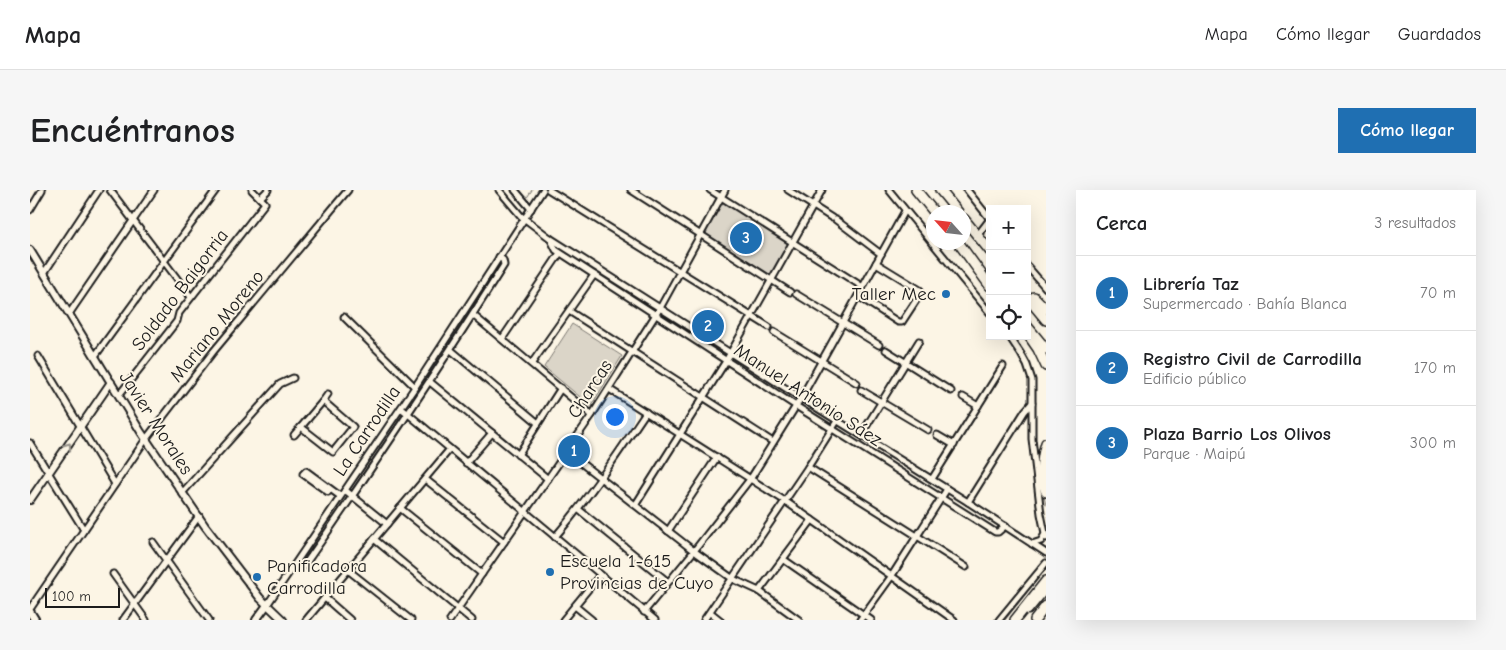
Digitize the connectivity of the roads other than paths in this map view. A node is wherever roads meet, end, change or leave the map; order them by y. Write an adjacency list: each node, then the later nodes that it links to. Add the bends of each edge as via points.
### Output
1 (42, 190): 30 (street)
2 (99, 190): 52 (street)
3 (110, 190): 34 (street)
4 (154, 190): 34 (street)
5 (216, 190): 48 (street)
6 (252, 190): 25 (street)
7 (268, 190): 25 (street)
8 (348, 190): 129 (street, Mariano Moreno, via 218,346)
9 (498, 190): 33 (street, Manuel Antonio Sáez)
10 (515, 190): 23 (street)
11 (523, 190): 23 (street)
12 (543, 190): 29 (street, La Carrodilla)
13 (549, 190): 50 (street)
14 (631, 190): 37 (street)
15 (710, 190): 24 (street)
16 (725, 190): 24 (street, Charcas)
17 (788, 190): 26 (street)
18 (822, 190): 26 (street)
19 (889, 190): 31 (street)
20 (916, 190): 27 (highway)
21 (940, 190): 28 (highway)
22 (967, 190): 32 (street)
23 (520, 196): 29 (street)
24 (721, 197): 37 (street, Charcas); 40 (street)
25 (260, 198): 63 (street, Soldado Baigorria, via 265,203)
26 (813, 205): 40 (street); 46 (street)
27 (928, 205)
28 (952, 205)
29 (531, 209): 33 (street, La Carrodilla)
30 (30, 210)
31 (905, 211): 46 (street); 66 (street)
32 (986, 214)
33 (524, 219): 39 (street, Manuel Antonio Sáez); 47 (street, La Carrodilla)
34 (133, 220): 48 (street); 69 (street)
35 (986, 225): 38 (street)
36 (971, 228): 38 (highway)
37 (700, 234): 50 (street, Charcas); 55 (street)
38 (978, 236): 44 (highway)
39 (550, 238): 45 (street, Manuel Antonio Sáez); 65 (street, Manuel Antonio Sáez)
40 (792, 242): 55 (street); 57 (street)
41 (30, 250): 52 (street, Javier Morales)
42 (964, 250): 56 (highway)
43 (965, 250): 54 (highway)
44 (989, 250)
45 (560, 253): 53 (street, Manuel Antonio Sáez); 78 (street)
46 (881, 254): 49 (street)
47 (499, 257): 70 (street, La Carrodilla, via 504,265); 99 (street, La Carrodilla)
48 (164, 261): 63 (street); 88 (street)
49 (876, 263): 57 (street); 62 (street, via 921,293 902,322)
50 (680, 271): 65 (street, Charcas); 72 (street)
51 (1031, 271): 58 (street)
52 (44, 273): 69 (street, Javier Morales)
53 (594, 275): 68 (street); 71 (street, Manuel Antonio Sáez)
54 (986, 276)
55 (771, 280): 59 (street); 72 (street)
56 (986, 280)
57 (863, 287): 62 (street)
58 (1046, 288)
59 (790, 292)
60 (796, 294): 75 (street)
61 (1031, 295): 67 (highway)
62 (858, 296): 75 (street)
63 (191, 297): 105 (street, Soldado Baigorria, via 179,312 177,321)
64 (1031, 302): 74 (highway)
65 (660, 308): 71 (street, Charcas); 86 (street, Manuel Antonio Sáez)
66 (986, 308)
67 (1046, 309)
68 (569, 311): 85 (street); 91 (street)
69 (69, 314): 88 (street, Javier Morales)
70 (473, 315): 78 (street); 83 (street, La Carrodilla)
71 (656, 315): 85 (street, Charcas); 89 (street, Manuel Antonio Sáez)
72 (751, 316): 86 (street); 90 (street)
73 (344, 317): 99 (street)
74 (1046, 320)
75 (843, 322): 81 (street); 90 (street)
76 (1031, 331): 82 (highway)
77 (1031, 338): 94 (highway)
78 (502, 340): 91 (street)
79 (1012, 340): 111 (street, via 1030,372)
80 (919, 341): 92 (street)
81 (879, 345)
82 (1046, 349)
83 (451, 350): 97 (street, La Carrodilla); 119 (street)
84 (886, 350): 92 (street)
85 (632, 352): 101 (street, Charcas); 106 (street)
86 (731, 354): 89 (street); 108 (street, Manuel Antonio Sáez)
87 (38, 356): 120 (street)
88 (96, 356): 96 (street, Javier Morales)
89 (726, 361): 106 (street); 112 (street, Manuel Antonio Sáez)
90 (822, 361): 98 (street); 108 (street)
91 (532, 363): 100 (street)
92 (906, 363): 103 (street); 110 (street)
93 (1004, 366): 113 (street)
94 (1046, 366)
95 (293, 378): 150 (street, via 280,384)
96 (111, 382): 105 (street, Javier Morales); 120 (street)
97 (430, 382): 116 (street, La Carrodilla); 124 (street)
98 (857, 383)
99 (415, 387): 114 (street, La Carrodilla)
100 (560, 388): 117 (street); 119 (street)
101 (608, 389): 115 (street); 117 (street, Charcas)
102 (861, 390): 110 (street)
103 (951, 391)
104 (328, 394): 109 (street)
105 (119, 395): 129 (street, Javier Morales)
106 (703, 397): 125 (street); 130 (street)
107 (963, 397): 113 (street)
108 (801, 398): 112 (street); 118 (street, Manuel Antonio Sáez)
109 (323, 401): 121 (street); 121 (street, via 353,427 333,452)
110 (882, 402): 123 (street); 126 (street)
111 (1032, 403): 157 (street); 170 (street, via 1033,451)
112 (796, 406): 122 (street, Manuel Antonio Sáez); 130 (street)
113 (978, 406): 133 (street)
114 (401, 408): 116 (street); 149 (street, La Carrodilla)
115 (646, 412): 125 (street); 144 (street)
116 (408, 414): 134 (street); 153 (street, La Carrodilla)
117 (592, 415): 135 (street, Charcas)
118 (837, 421): 122 (street); 126 (street, Manuel Antonio Sáez)
119 (538, 423): 136 (street)
120 (81, 427): 140 (street, one-way to 120); 146 (street)
121 (301, 427): 128 (street)
122 (832, 429): 139 (street); 154 (street, Manuel Antonio Sáez)
123 (928, 430)
124 (492, 432): 136 (street); 138 (street)
125 (679, 433): 137 (street); 158 (street)
126 (861, 435): 145 (street, Manuel Antonio Sáez)
127 (937, 435): 133 (street)
128 (294, 436)
129 (146, 439): 146 (street, Mariano Moreno); 150 (street, Javier Morales)
130 (773, 442): 141 (street)
131 (30, 443): 140 (street)
132 (1046, 443): 151 (highway, via 1041,467)
133 (954, 445): 145 (street)
134 (450, 449): 138 (street); 142 (street)
135 (566, 452): 143 (street, Charcas); 144 (street)
136 (518, 455): 143 (street)
137 (716, 457): 141 (street); 167 (street)
138 (466, 463): 161 (street)
139 (808, 467): 156 (street); 169 (street)
140 (48, 473): 155 (street); 166 (street)
141 (750, 478): 156 (street); 175 (street)
142 (425, 479): 159 (street); 173 (street)
143 (548, 479): 161 (street, Charcas)
144 (602, 479): 158 (street); 160 (street)
145 (932, 479): 148 (street, Manuel Antonio Sáez)
146 (115, 484): 166 (street, Mariano Moreno)
147 (330, 489): 147 (street, via 306,471 303,474 328,492); 152 (street)
148 (947, 489): 154 (street); 157 (street, Manuel Antonio Sáez)
149 (345, 490): 152 (street, La Carrodilla); 153 (street)
150 (183, 492): 162 (street, Javier Morales)
151 (1046, 492)
152 (340, 496): 195 (street, La Carrodilla)
153 (353, 496): 164 (street); 180 (street, La Carrodilla)
154 (942, 498): 165 (street, Manuel Antonio Sáez, via 996,532); 169 (street)
155 (30, 500)
156 (785, 501): 163 (street); 187 (street)
157 (968, 502): 165 (street, Manuel Antonio Sáez)
158 (636, 504): 167 (street)
159 (400, 508): 164 (street); 184 (street)
160 (578, 509): 168 (street); 189 (street)
161 (525, 512): 168 (street); 173 (street, Charcas)
162 (199, 516): 178 (street); 195 (street, Javier Morales)
163 (812, 520): 177 (street); 186 (street)
164 (387, 524): 171 (street)
165 (1005, 526): 174 (street, Manuel Antonio Sáez)
166 (84, 530): 199 (street, Mariano Moreno)
167 (668, 530): 175 (street)
168 (555, 536): 185 (street)
169 (918, 536): 181 (street); 186 (street)
170 (1045, 536): 174 (street)
171 (374, 539): 182 (street); 198 (street)
172 (154, 542): 178 (street)
173 (504, 542): 184 (street, Charcas)
174 (1032, 544): 176 (street, Manuel Antonio Sáez)
175 (694, 551): 187 (street); 189 (street)
176 (1046, 553)
177 (783, 559): 191 (street); 202 (street)
178 (166, 560): 194 (street); 206 (street)
179 (1046, 563): 222 (street)
180 (304, 566)
181 (966, 568)
182 (348, 570): 192 (street); 211 (street)
183 (113, 574): 194 (street)
184 (482, 574): 198 (street, Charcas)
185 (600, 574): 196 (street); 200 (street)
186 (891, 577): 202 (street); 221 (street)
187 (733, 579): 191 (street); 201 (street)
188 (1046, 581): 223 (highway)
189 (668, 582): 200 (street)
190 (1046, 588): 224 (highway)
191 (758, 591): 219 (street)
192 (325, 598): 209 (street); 210 (street)
193 (1046, 601): 225 (highway)
194 (135, 604): 204 (street); 205 (street)
195 (266, 605): 207 (street, La Carrodilla); 208 (street, Javier Morales)
196 (574, 606): 214 (street); 215 (street)
197 (1046, 606): 226 (highway)
198 (459, 608): 212 (street, Charcas); 213 (street)
199 (30, 610): 203 (main road)
200 (644, 612): 216 (street)
201 (710, 612): 217 (street); 218 (street)
202 (862, 618): 220 (street)
203 (35, 620)
204 (123, 620)
205 (146, 620)
206 (209, 620)
207 (256, 620)
208 (283, 620)
209 (306, 620)
210 (350, 620)
211 (411, 620)
212 (450, 620)
213 (472, 620)
214 (563, 620)
215 (592, 620)
216 (654, 620)
217 (704, 620)
218 (720, 620)
219 (799, 620)
220 (871, 620)
221 (954, 620)
222 (999, 620)
223 (1015, 620)
224 (1020, 620)
225 (1031, 620)
226 (1035, 620)

